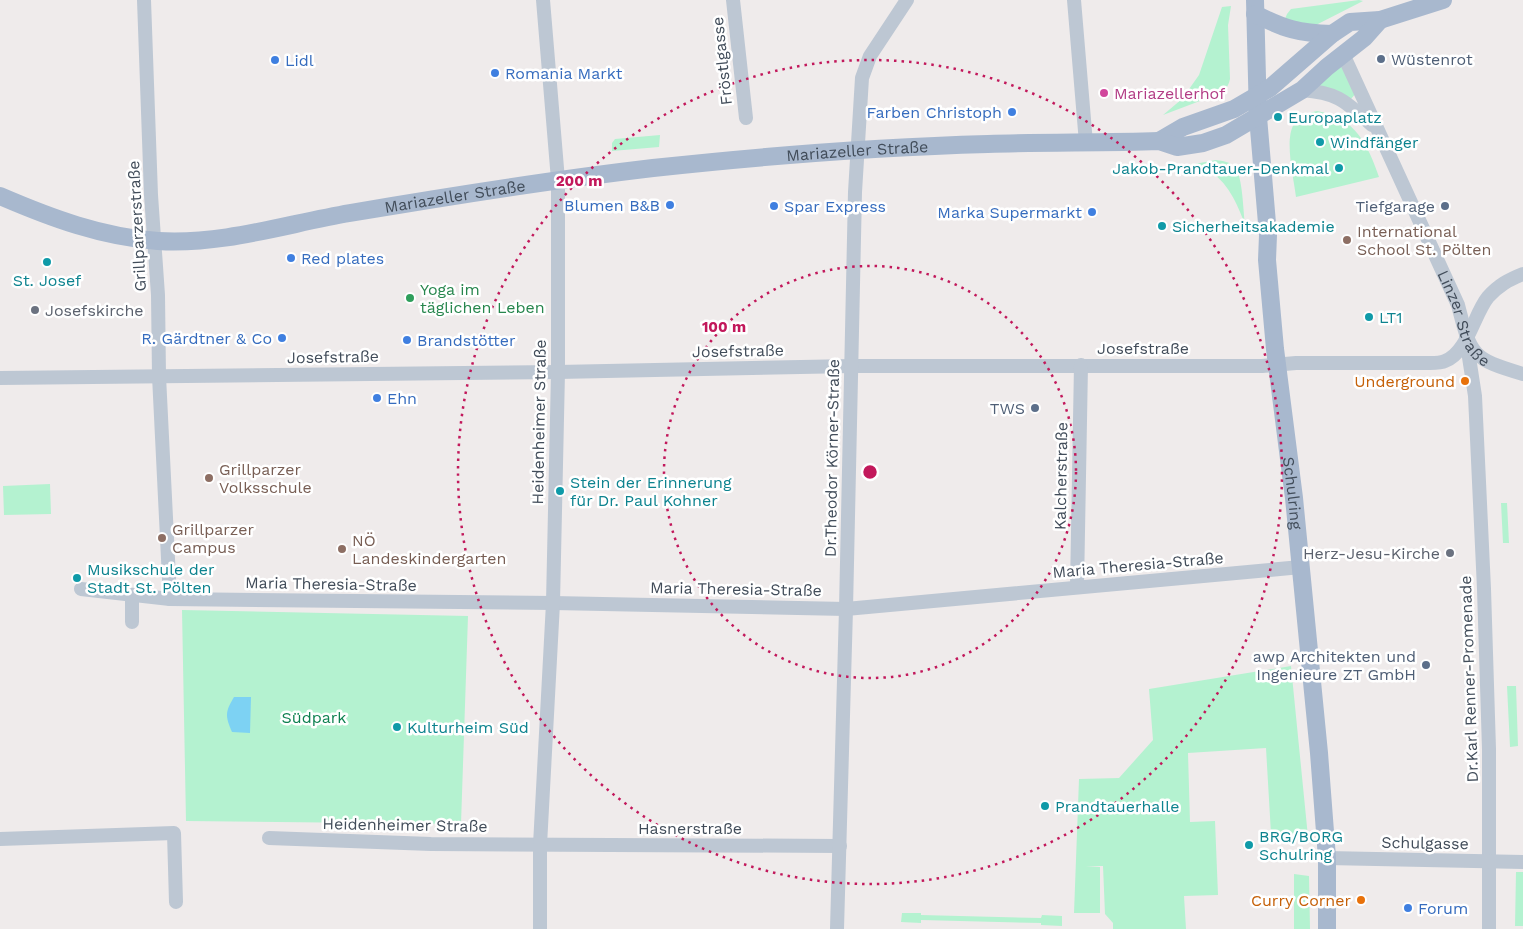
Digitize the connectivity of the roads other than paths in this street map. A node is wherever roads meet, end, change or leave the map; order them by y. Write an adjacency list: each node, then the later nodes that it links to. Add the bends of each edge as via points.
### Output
1 (144, 0): 21 (street, Grillparzerstraße)
2 (543, 0): 19 (street, Heidenheimer Straße)
3 (733, 0): 14 (street, Fröstlgasse)
4 (907, 0): 18 (street, Dr.Theodor Körner-Straße, via 865,66)
5 (1074, 0): 16 (street)
6 (1443, 0): 8 (main road, Mariazeller Straße)
7 (1255, 7): 9 (main road, via 1274,23 1299,32); 12 (main road)
8 (1380, 20): 9 (main road, Mariazeller Straße, via 1350,22); 10 (main road, Mariazeller Straße)
9 (1332, 34): 12 (main road, Mariazeller Straße, via 1288,74)
10 (1343, 54): 11 (main road, Mariazeller Straße); 15 (street, Linzer Straße)
11 (1302, 90): 13 (main road, Mariazeller Straße); 15 (street, Linzer Straße, via 1326,92 1343,100)
12 (1257, 95): 13 (main road, Schulring); 17 (main road, Mariazeller Straße, via 1234,109 1182,127)
13 (1258, 117): 17 (main road, Mariazeller Straße, via 1226,135 1203,143 1177,147); 24 (main road, Schulring)
14 (746, 118)
15 (1377, 128): 23 (street, Linzer Straße, via 1458,305)
16 (1085, 136): 17 (main road, Mariazeller Straße); 18 (main road, Mariazeller Straße)
17 (1159, 141)
18 (857, 151): 19 (main road, Mariazeller Straße, via 716,162); 26 (street, Dr.Theodor Körner-Straße)
19 (558, 180): 21 (main road, Mariazeller Straße, via 347,213 214,239); 27 (street, Heidenheimer Straße)
20 (0, 196): 21 (main road, Mariazeller Straße, via 85,229)
21 (155, 241): 29 (street, Grillparzerstraße)
22 (1523, 274): 23 (street, Josefstraße, via 1505,281 1487,298)
23 (1466, 338): 24 (street, Josefstraße, via 1456,353 1441,362); 28 (street, Linzer Straße, via 1478,356 1490,365); 44 (street, Dr.Karl Renner-Promenade, via 1474,396 1484,589)
24 (1277, 364): 25 (street, Josefstraße); 31 (main road, Schulring)
25 (1081, 365): 26 (street, Josefstraße); 32 (street, Kalcherstraße)
26 (852, 366): 27 (street, Josefstraße); 37 (street, Dr.Theodor Körner-Straße)
27 (558, 372): 29 (street, Josefstraße); 36 (street, Heidenheimer Straße)
28 (1523, 374)
29 (160, 376): 30 (street, Josefstraße); 35 (street, Grillparzerstraße)
30 (0, 378)
31 (1300, 567): 32 (street, Maria Theresia-Straße); 43 (main road, Schulring)
32 (1077, 587): 37 (street, Maria Theresia-Straße)
33 (81, 589): 34 (street, Maria Theresia-Straße)
34 (132, 595): 35 (street, Maria Theresia-Straße); 38 (street)
35 (170, 599): 36 (street, Maria Theresia-Straße)
36 (553, 603): 37 (street, Maria Theresia-Straße); 41 (street, Heidenheimer Straße)
37 (846, 609): 42 (street, Dr.Theodor Körner-Straße)
38 (132, 622)
39 (269, 838): 41 (street, Heidenheimer Straße)
40 (0, 839): 46 (street, via 174,833)
41 (540, 845): 42 (street, Hasnerstraße); 47 (street, Heidenheimer Straße)
42 (840, 846): 48 (street, Dr.Theodor Körner-Straße)
43 (1327, 858): 44 (street, Schulgasse); 49 (main road, Schulring)
44 (1490, 862): 45 (street, Schulgasse); 50 (street, Dr.Karl Renner-Promenade)
45 (1523, 862)
46 (176, 902)
47 (540, 929)
48 (837, 929)
49 (1327, 929)
50 (1489, 929)

